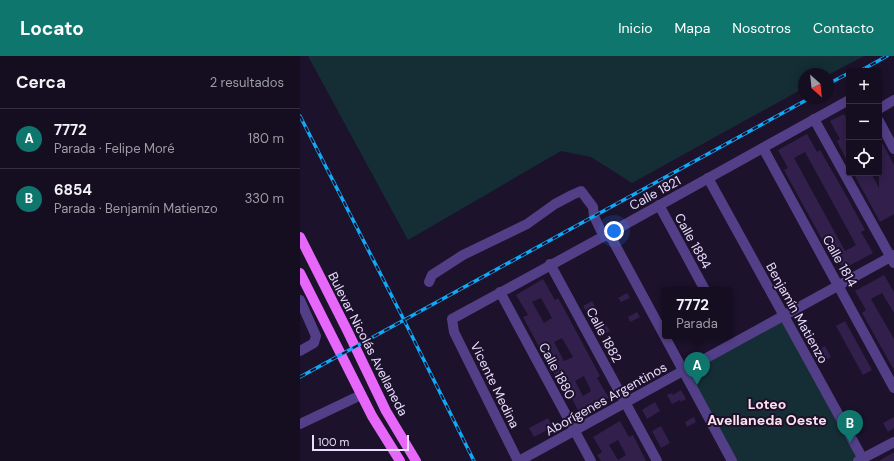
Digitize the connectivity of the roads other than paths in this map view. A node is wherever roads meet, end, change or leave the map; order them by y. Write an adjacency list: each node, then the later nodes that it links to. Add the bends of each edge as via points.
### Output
1 (894, 100): 3 (street)
2 (846, 102): 4 (street, Calle 1821)
3 (882, 107)
4 (814, 119): 6 (street, Calle 1821); 12 (street)
5 (882, 127): 7 (street)
6 (763, 148): 8 (street, Calle 1821); 16 (street, Calle 1814)
7 (894, 149)
8 (708, 178): 9 (street, Calle 1821); 20 (street, Benjamín Matienzo)
9 (659, 205): 10 (street, Calle 1821); 17 (street, Calle 1884)
10 (606, 235): 13 (street, Calle 1821); 15 (street, via 601,231 594,216 593,207 581,192 556,204 527,224 463,255 432,275); 22 (street, via 612,239)
11 (300, 238): 36 (main road, Bulevar Nicolás Avellaneda, via 386,411)
12 (893, 258): 16 (street, Aborígenes Argentinos)
13 (550, 264): 18 (street, Calle 1821); 30 (street, Calle 1882)
14 (300, 273): 29 (main road)
15 (429, 282)
16 (839, 285): 20 (street, Aborígenes Argentinos); 28 (street, Calle 1814)
17 (703, 287)
18 (500, 292): 21 (street, Calle 1821); 32 (street, Calle 1880)
19 (300, 300): 26 (street, via 316,339)
20 (784, 315): 25 (street, Aborígenes Argentinos); 34 (street, Benjamín Matienzo)
21 (452, 319): 37 (street, Vicente Medina, via 454,332)
22 (662, 332)
23 (666, 339): 27 (street)
24 (732, 339): 25 (street)
25 (734, 343): 27 (street, Aborígenes Argentinos)
26 (300, 351)
27 (683, 371): 30 (street, Aborígenes Argentinos); 40 (street)
28 (894, 388)
29 (361, 395): 31 (street); 35 (main road)
30 (625, 403): 32 (street, Aborígenes Argentinos); 39 (street, Calle 1882)
31 (300, 424)
32 (574, 431): 37 (street, Aborígenes Argentinos); 38 (street, Calle 1880)
33 (894, 442): 34 (street)
34 (862, 460)
35 (400, 461)
36 (416, 461)
37 (518, 461)
38 (591, 461)
39 (657, 461)
40 (732, 461)

